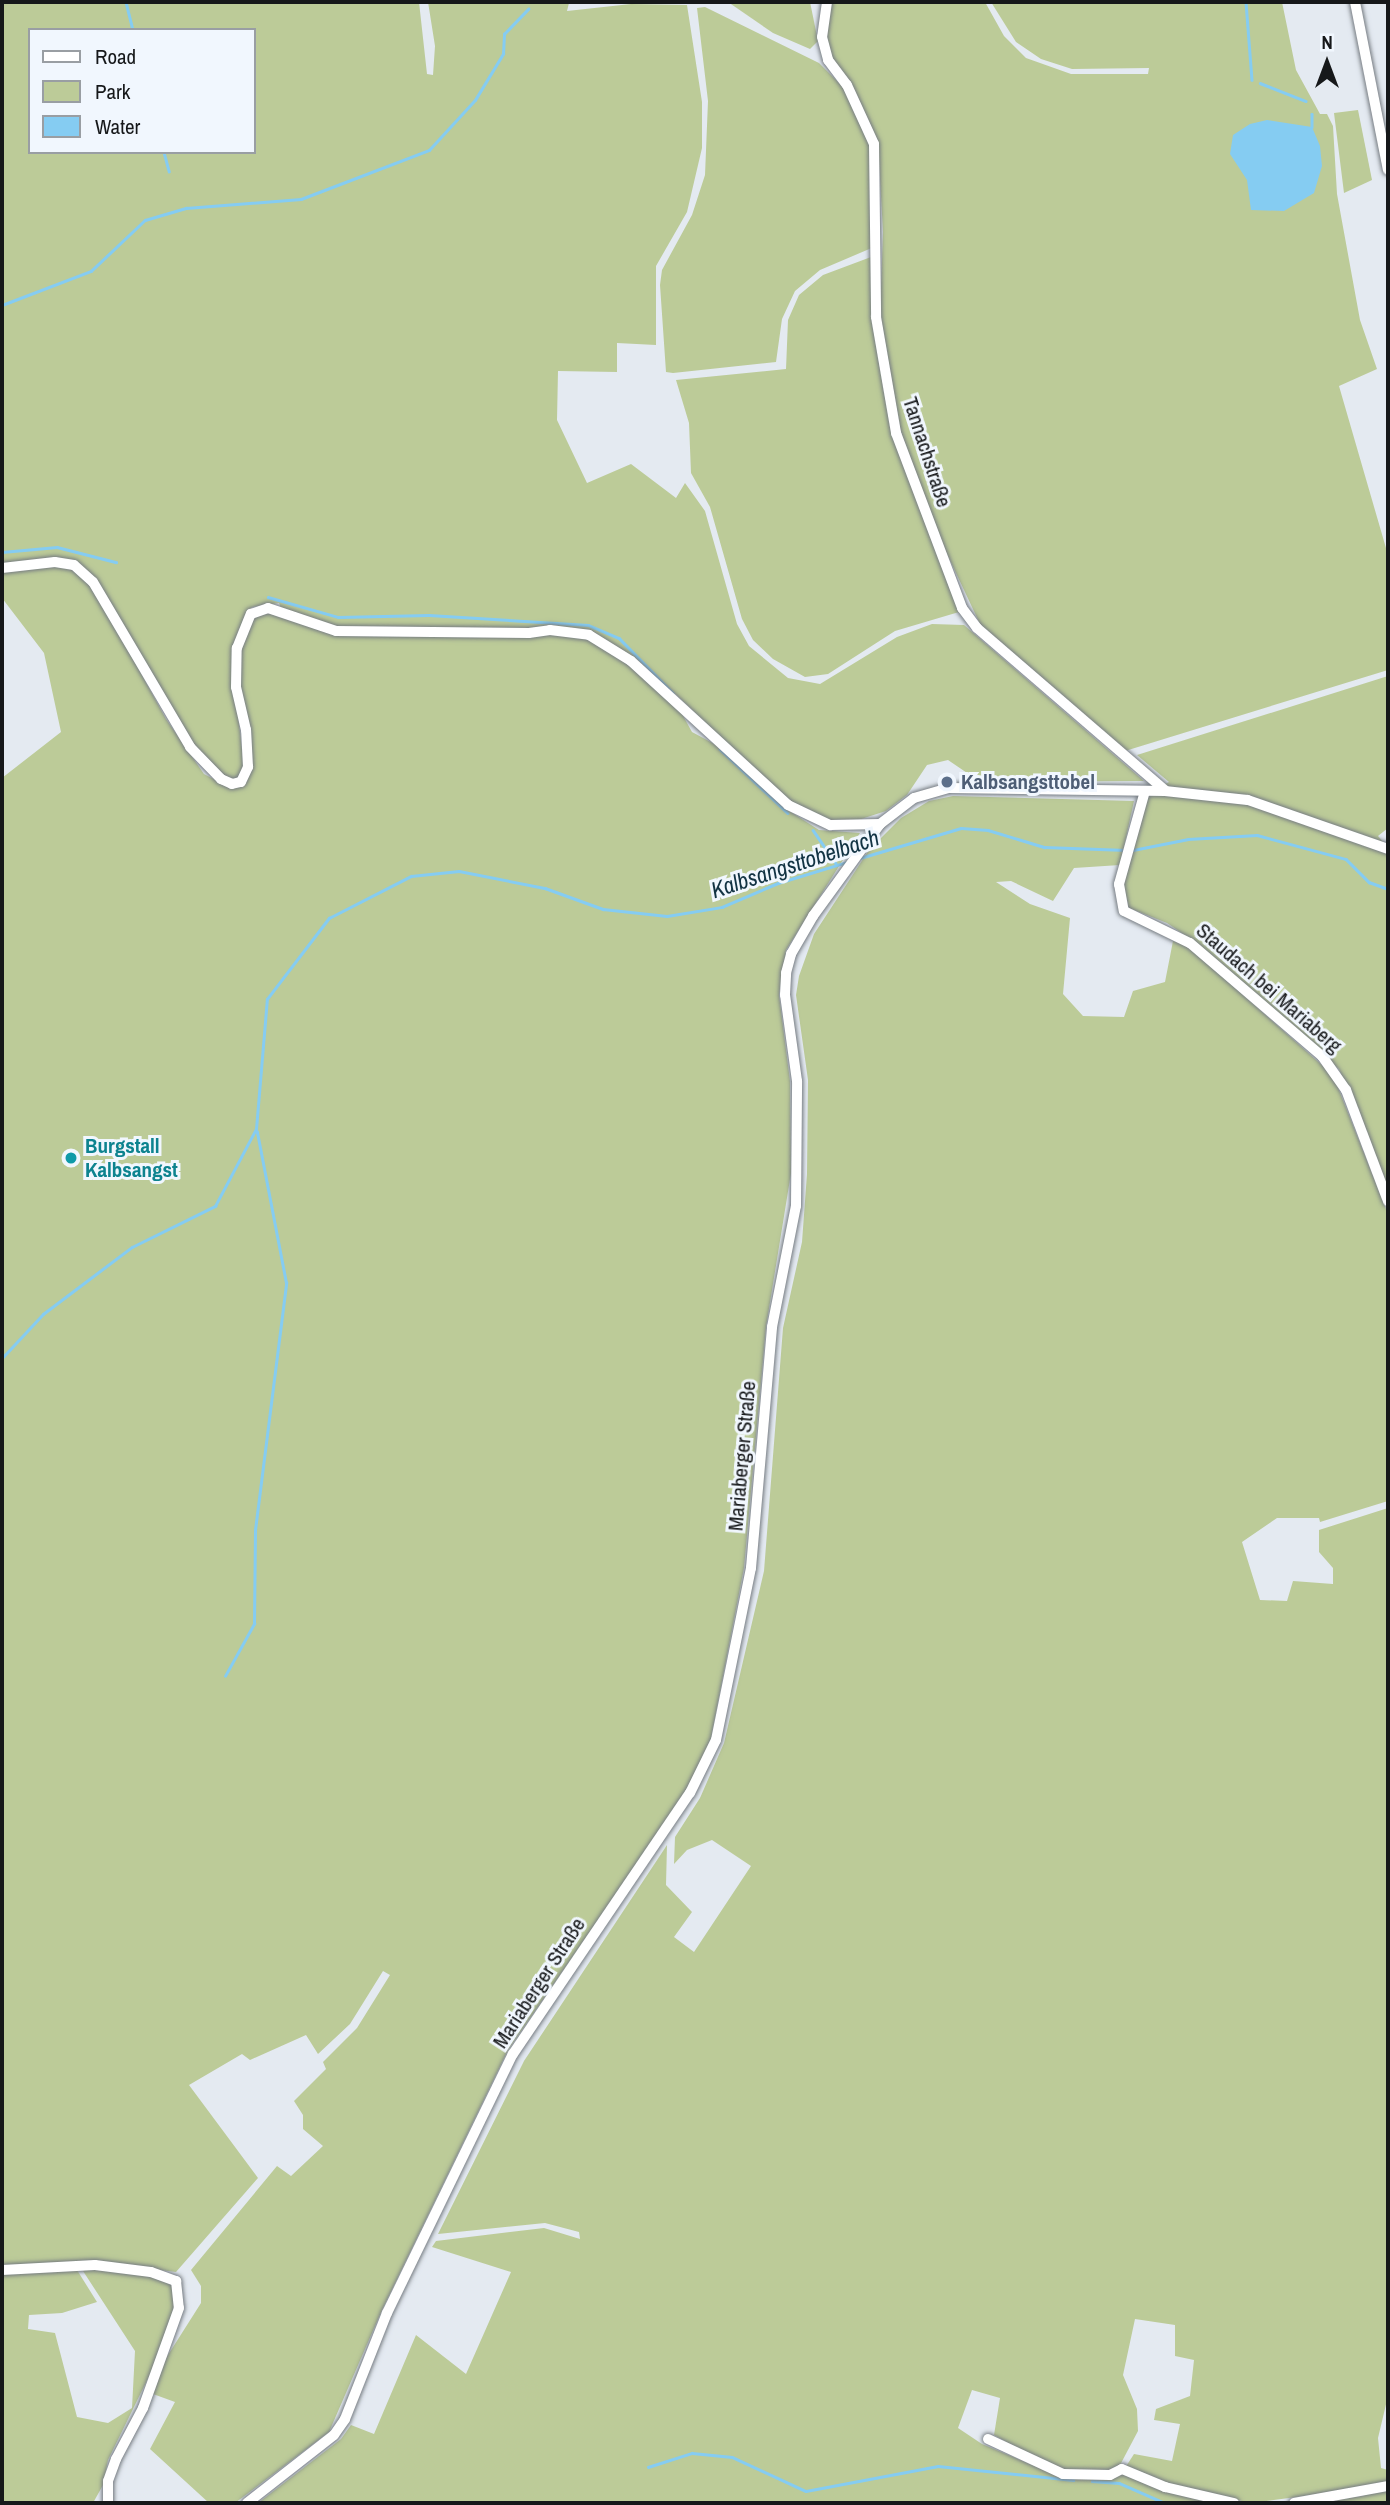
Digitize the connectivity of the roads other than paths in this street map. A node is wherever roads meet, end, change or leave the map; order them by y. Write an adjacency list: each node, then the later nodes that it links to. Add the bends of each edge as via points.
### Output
1 (827, 2): 6 (street, Tannachstraße, via 821,37 828,60 848,85 874,144 876,317 896,433 962,608 977,628)
2 (1355, 2): 3 (street)
3 (1388, 170)
4 (2, 568): 7 (street, via 55,562 74,565 93,582 190,747 232,784 241,782 247,767 246,730 236,687 237,648 251,614 268,608 336,631 529,634 550,630 589,635 631,661 788,806 830,825)
5 (1144, 791): 6 (street, Mariaberger Straße); 7 (street, Mariaberger Straße, via 950,788 914,797); 9 (street, Staudach bei Mariaberg, via 1119,884 1124,911 1190,943 1336,1072)
6 (1165, 791): 8 (street, Mariaberger Straße, via 1248,800)
7 (880, 824): 14 (street, Mariaberger Straße, via 797,943 786,973 797,1081 796,1206 772,1327 751,1568 716,1740 690,1793 513,2054 387,2313 345,2419 334,2435)
8 (1388, 848)
9 (1388, 1201)
10 (2, 2270): 13 (street, via 95,2265 151,2272 176,2281 179,2308 143,2408 116,2459 108,2481)
11 (988, 2439): 15 (street, via 1063,2474 1110,2475 1122,2469 1166,2487)
12 (1388, 2486): 16 (street)
13 (108, 2503)
14 (247, 2503)
15 (1234, 2503)
16 (1294, 2503)

